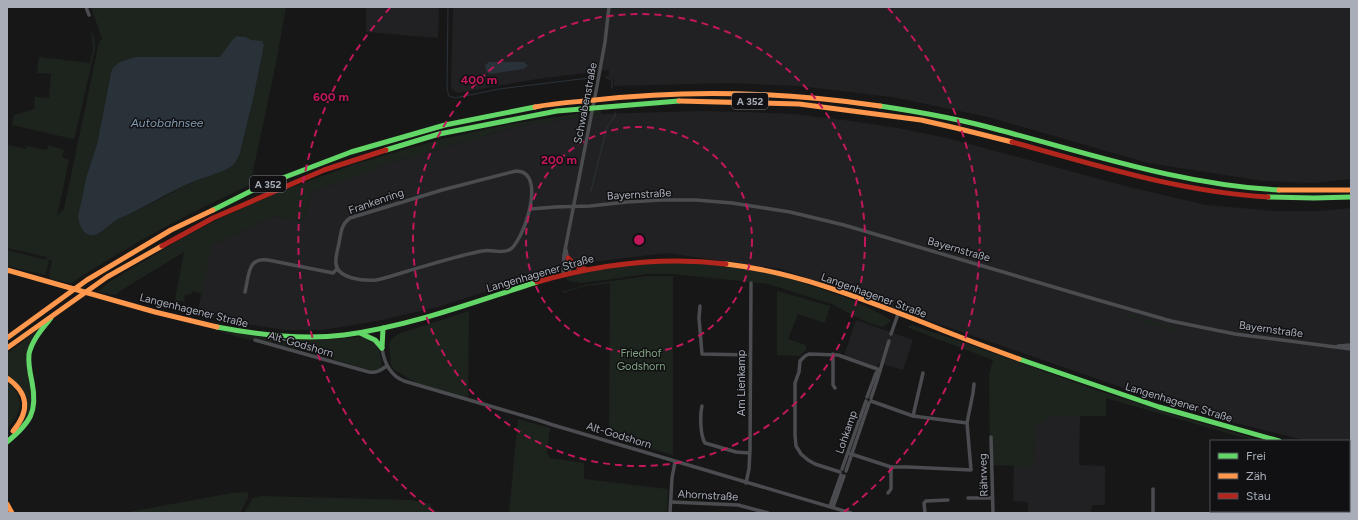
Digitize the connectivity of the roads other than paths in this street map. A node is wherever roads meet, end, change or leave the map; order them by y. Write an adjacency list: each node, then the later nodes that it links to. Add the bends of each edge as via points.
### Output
1 (86, 7): 3 (street)
2 (610, 7): 6 (street, Schwabenstraße)
3 (89, 15)
4 (1351, 190): 24 (main road, A 352, via 1268,190 1206,183 989,127 890,107 838,100 739,93 692,93 563,103 499,113 417,132 351,152 280,178 159,236 56,302)
5 (1351, 197): 18 (main road, A 352, via 1267,198 1201,189 952,126 838,107 740,101 634,103 500,120 362,156 289,183 162,243)
6 (574, 206): 7 (street); 8 (street, Schwabenstraße); 29 (street, Bayernstraße, via 696,200 784,211 857,229 1171,321 1235,334)
7 (530, 209): 10 (street, Frankenring, via 518,241 508,251 483,250 376,280 347,276); 10 (street, Frankenring, via 531,183 522,172 511,172 380,208 347,220 342,229)
8 (566, 249): 9 (street, Schwabenstraße); 14 (street, Schwabenstraße)
9 (568, 258): 12 (main road, via 576,266); 13 (street, Schwabenstraße)
10 (337, 269): 16 (street, via 333,273 259,260 250,268)
11 (7, 270): 22 (main road, Langenhagener Straße, via 188,321 252,334 302,337)
12 (586, 270): 13 (main road, Langenhagener Straße); 19 (main road, Langenhagener Straße, via 626,262 666,259 750,267 781,273 835,290)
13 (570, 273): 14 (main road, Langenhagener Straße)
14 (563, 275): 20 (main road, Langenhagener Straße, via 438,314)
15 (751, 283): 33 (street, Am Lienkamp)
16 (246, 292)
17 (700, 306): 33 (street, via 702,354)
18 (59, 308): 30 (main road, A 352); 47 (main road, via 34,339 30,350 28,360 36,403 32,414 26,424)
19 (898, 314): 23 (street); 46 (main road, Langenhagener Straße, via 1126,396)
20 (383, 328): 21 (main road, Langenhagener Straße); 28 (main road)
21 (376, 330): 22 (main road, Langenhagener Straße); 28 (main road)
22 (359, 333): 28 (main road, via 376,340)
23 (892, 334)
24 (7, 338)
25 (255, 340): 34 (street, Alt-Godshorn, via 374,373)
26 (889, 340): 35 (street, Lohkamp)
27 (1351, 345): 29 (street, Bayernstraße)
28 (380, 346): 34 (street)
29 (1335, 346): 31 (street, Bayernstraße)
30 (7, 348)
31 (1351, 349)
32 (833, 354): 35 (street); 39 (street); 52 (street, via 809,354 800,360 795,383 795,438 796,446 808,460)
33 (750, 355): 48 (street, Am Lienkamp)
34 (387, 366): 50 (street, Alt-Godshorn, via 394,376 404,381)
35 (880, 370): 40 (street, Lohkamp)
36 (923, 373): 42 (street)
37 (7, 378): 44 (main road, via 20,389 26,405 21,422)
38 (974, 384): 43 (street)
39 (835, 388)
40 (869, 400): 42 (street); 49 (street, Lohkamp)
41 (702, 406): 48 (street, via 702,439 705,442 736,452)
42 (913, 416): 43 (street)
43 (967, 423): 51 (street, via 971,470)
44 (7, 436)
45 (991, 437): 57 (street, Rährweg)
46 (1275, 440)
47 (7, 442)
48 (749, 453): 53 (street, Am Lienkamp)
49 (850, 454): 51 (street); 52 (street, Lohkamp)
50 (676, 462): 53 (street, Alt-Godshorn); 59 (street, via 672,472)
51 (891, 467): 55 (street, via 891,488)
52 (842, 473): 61 (street, Lohkamp)
53 (746, 483): 61 (street, Alt-Godshorn)
54 (1153, 489): 69 (street)
55 (888, 493)
56 (968, 498): 57 (street)
57 (992, 498): 68 (street, Rährweg)
58 (948, 500): 67 (street, via 926,501)
59 (671, 502): 62 (street, Ahornstraße, via 738,505); 64 (street)
60 (7, 504): 63 (main road)
61 (831, 507): 66 (street, Alt-Godshorn)
62 (753, 511): 65 (street, Ahornstraße)
63 (12, 513)
64 (670, 513)
65 (768, 513)
66 (851, 513)
67 (925, 513)
68 (993, 513)
69 (1153, 513)

